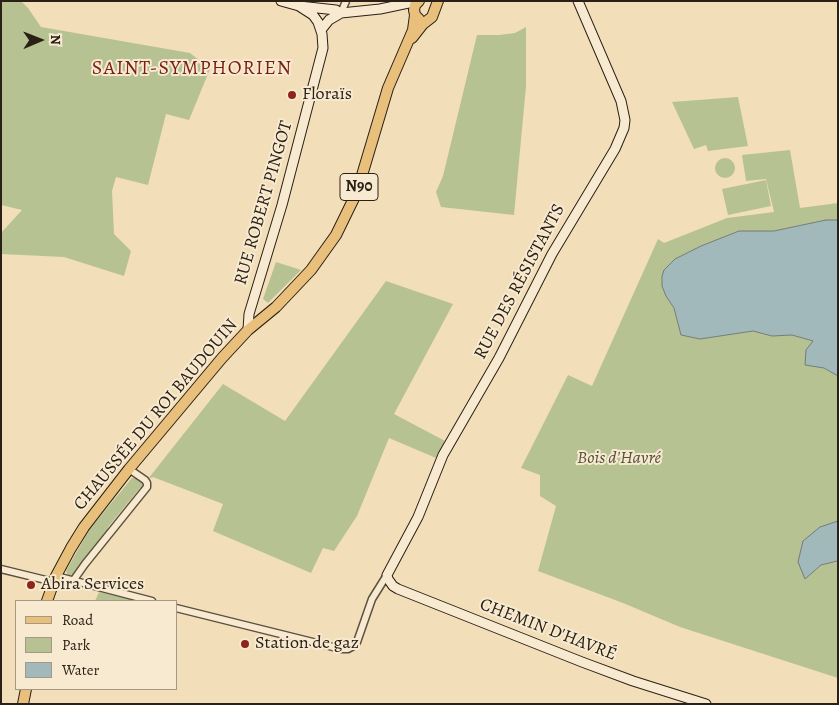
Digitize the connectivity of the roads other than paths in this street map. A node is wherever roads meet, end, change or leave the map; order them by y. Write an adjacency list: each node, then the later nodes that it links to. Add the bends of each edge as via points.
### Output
1 (281, 1): 7 (street)
2 (346, 1): 8 (street)
3 (418, 1): 6 (street); 9 (main road, CHAUSSÉE DU ROI BAUDOUIN)
4 (578, 1): 16 (street, RUE DES RÉSISTANTS, via 621,101 624,128 451,440 409,536)
5 (434, 4): 10 (main road, CHAUSSÉE DU ROI BAUDOUIN, via 434,15)
6 (398, 5): 8 (street); 9 (street)
7 (299, 6): 8 (street); 11 (street, via 313,15)
8 (341, 13): 11 (street)
9 (415, 14): 10 (main road, via 421,20); 12 (main road, CHAUSSÉE DU ROI BAUDOUIN / N90)
10 (429, 20): 12 (main road, CHAUSSÉE DU ROI BAUDOUIN / N90)
11 (321, 30): 13 (street, RUE ROBERT PINGOT, via 321,56 249,314)
12 (406, 47): 13 (main road, CHAUSSÉE DU ROI BAUDOUIN / N90, via 388,88 357,192 336,235 305,277)
13 (248, 330): 14 (main road, CHAUSSÉE DU ROI BAUDOUIN / N90)
14 (129, 469): 17 (main road, CHAUSSÉE DU ROI BAUDOUIN / N90, via 84,527); 18 (street, via 145,480 147,487)
15 (1, 570): 17 (street)
16 (387, 575): 21 (street, via 372,599 357,642 348,649); 24 (street, CHEMIN D'HAVRÉ, via 389,582 398,589 582,662)
17 (55, 579): 18 (street); 19 (main road, CHAUSSÉE DU ROI BAUDOUIN / N90)
18 (73, 581): 20 (street)
19 (47, 600)
20 (148, 600)
21 (178, 608)
22 (26, 690): 23 (main road)
23 (23, 704)
24 (706, 704)

